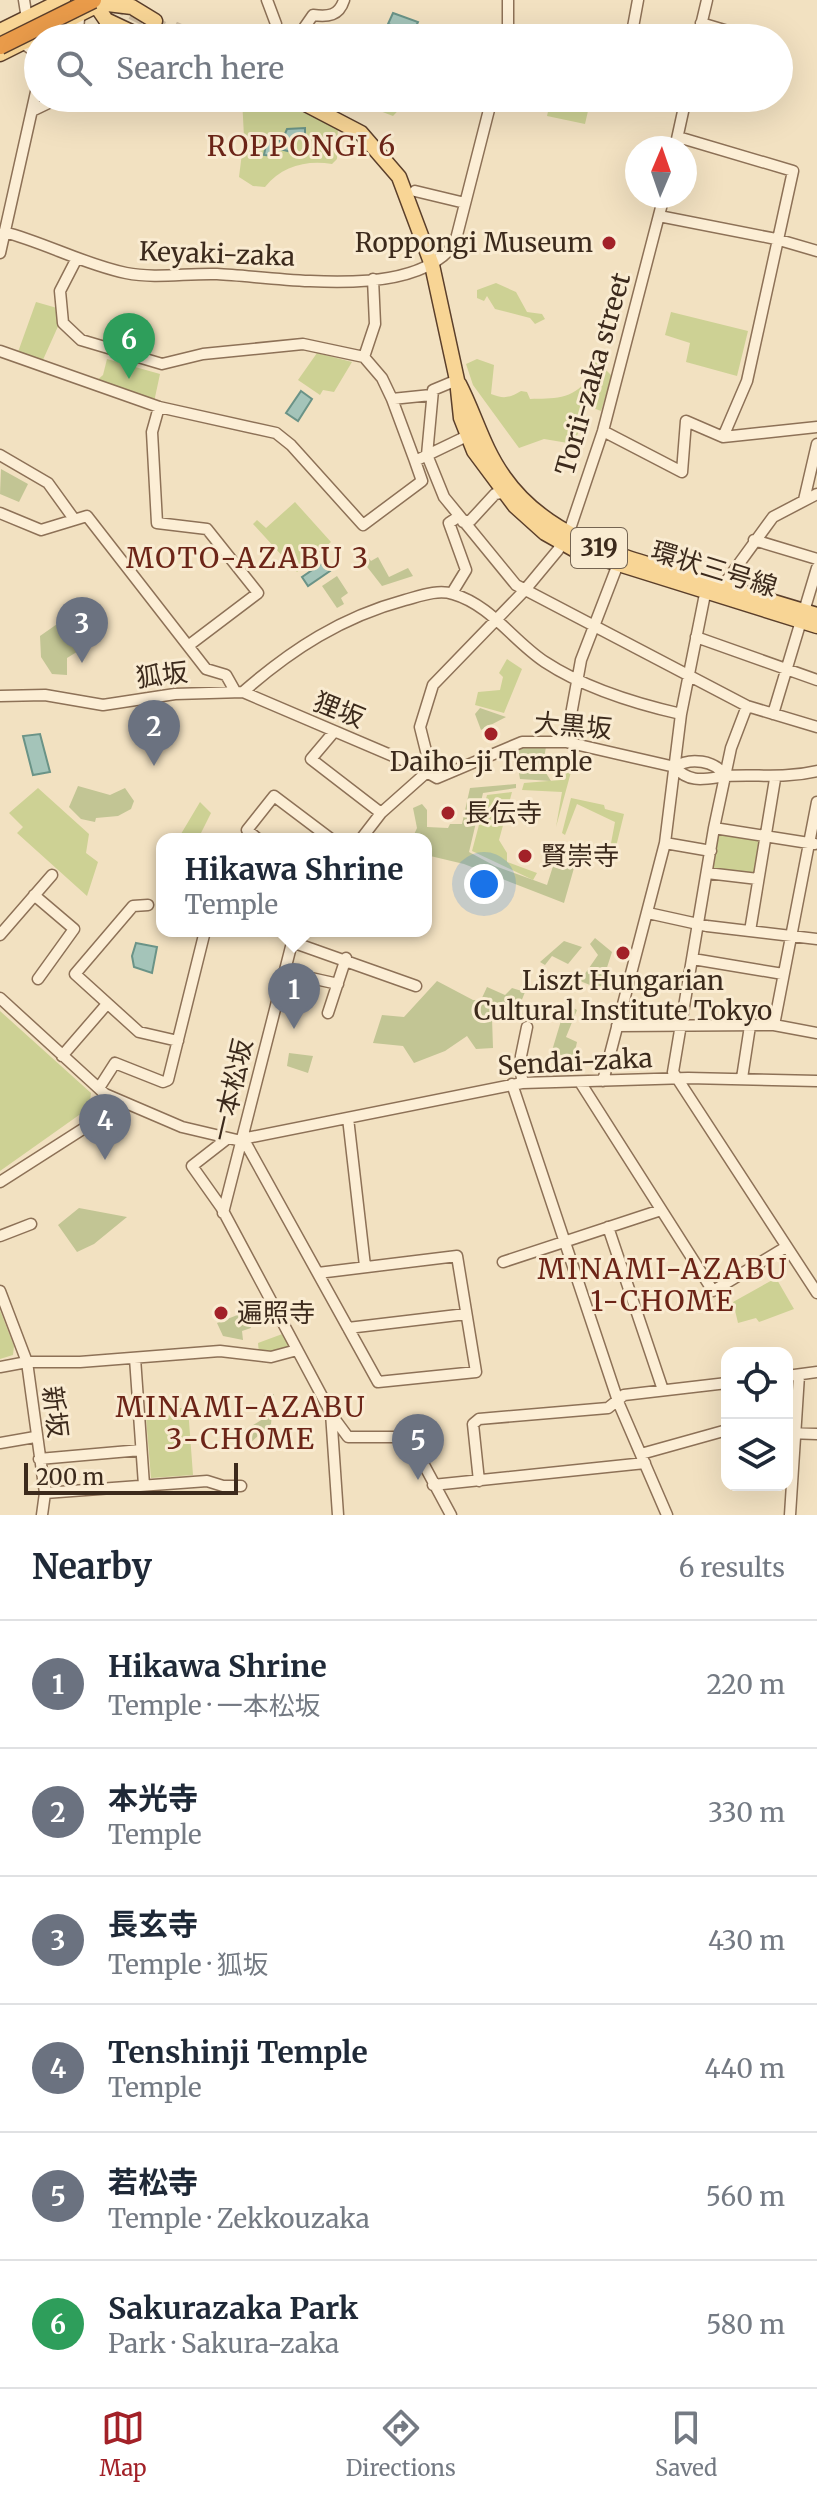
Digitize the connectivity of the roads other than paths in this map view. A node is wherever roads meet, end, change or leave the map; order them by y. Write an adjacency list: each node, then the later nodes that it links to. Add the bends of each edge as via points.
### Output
1 (24, 0): 9 (street)
2 (267, 0): 17 (street)
3 (344, 0): 18 (street, via 340,10 328,17 313,15)
4 (508, 0): 19 (street)
5 (638, 0): 20 (street)
6 (707, 0): 11 (street)
7 (85, 3): 8 (main road); 9 (main road); 12 (highway, bridge); 13 (main road); 14 (street); 15 (main road); 16 (street)
8 (133, 6): 10 (main road)
9 (27, 19): 22 (main road)
10 (154, 22)
11 (701, 23): 21 (street)
12 (41, 24)
13 (54, 24)
14 (80, 24)
15 (116, 24)
16 (121, 24)
17 (276, 24)
18 (307, 24)
19 (508, 24)
20 (634, 24)
21 (704, 24)
22 (0, 31)
23 (24, 32): 24 (highway, bridge)
24 (0, 44)
25 (24, 44): 26 (main road)
26 (0, 54)
27 (32, 112): 38 (street)
28 (330, 112): 40 (main road, 環状三号線 / 319, via 384,156 407,194)
29 (335, 112): 34 (main road, 環状三号線 / 319, via 371,131 390,150)
30 (488, 112): 35 (street)
31 (683, 112): 32 (street)
32 (677, 136)
33 (697, 147): 39 (street, via 793,171)
34 (415, 191): 35 (street); 40 (main road, 環状三号線 / 319, via 429,240)
35 (465, 203): 44 (street, via 455,243)
36 (661, 208): 37 (street, Torii-zaka street)
37 (659, 216): 39 (street); 53 (street, Torii-zaka street)
38 (4, 232): 42 (street); 43 (street, Keyaki-zaka)
39 (776, 239): 41 (street); 55 (street, via 743,398)
40 (426, 246): 44 (main road, 環状三号線 / 319)
41 (817, 251)
42 (0, 253)
43 (77, 258): 45 (street, Keyaki-zaka, via 152,276); 47 (street, via 60,291 63,323 81,340 117,353 162,364 203,354 303,344)
44 (432, 265): 45 (street, Keyaki-zaka, via 420,272); 48 (main road, 環状三号線 / 319)
45 (373, 279): 47 (street, via 375,324)
46 (0, 351): 51 (street)
47 (364, 357): 50 (street)
48 (457, 380): 49 (street, via 441,384); 54 (main road, 環状三号線 / 319); 66 (main road, 環状三号線 / 319, via 504,478)
49 (431, 395): 50 (street); 58 (street)
50 (392, 399): 59 (street)
51 (159, 407): 59 (street, via 276,433 363,525 422,481); 80 (street, via 152,432 157,523 207,529 258,593)
52 (817, 427): 55 (street)
53 (603, 431): 55 (street, via 682,472 686,421); 66 (street, Torii-zaka street)
54 (467, 436): 58 (street); 60 (main road, 環状三号線 / 319)
55 (723, 437)
56 (817, 444): 62 (street)
57 (0, 455): 64 (street, via 48,483)
58 (427, 455): 59 (street); 65 (street)
59 (415, 461)
60 (502, 493): 65 (street, via 471,520); 66 (main road, 環状三号線 / 319)
61 (817, 494): 62 (street)
62 (804, 500): 67 (street, via 773,517)
63 (0, 513): 64 (street, via 41,530)
64 (74, 519): 80 (street, 狸坂, via 87,516)
65 (460, 520): 72 (street); 73 (street, via 449,523 466,570)
66 (565, 538): 69 (main road, 環状三号線 / 319); 71 (main road, 環状三号線 / 319); 72 (street, Torii-zaka street)
67 (754, 540): 68 (street); 71 (street)
68 (817, 559)
69 (618, 564): 74 (main road, 環状三号線 / 319); 77 (street)
70 (817, 568): 75 (street)
71 (722, 587): 74 (street); 75 (main road, 環状三号線 / 319)
72 (524, 591): 76 (street, Torii-zaka street); 77 (street)
73 (452, 593): 76 (street); 85 (street, via 423,595 353,617 283,657)
74 (707, 593): 75 (main road, 環状三号線 / 319); 79 (street)
75 (807, 616): 78 (main road, 環状三号線 / 319); 81 (street)
76 (497, 620): 83 (street, via 545,662); 95 (street, Torii-zaka street, via 433,685 420,727 429,763)
77 (594, 626): 82 (street); 83 (street)
78 (817, 626)
79 (696, 637): 81 (street); 82 (street)
80 (188, 646): 85 (street, 狸坂, via 206,669 226,675)
81 (788, 670): 84 (street); 89 (street)
82 (688, 675): 87 (street); 88 (street)
83 (577, 678): 88 (street); 92 (street)
84 (817, 680)
85 (239, 691): 86 (street, 狐坂, via 103,705 45,695); 91 (street, 狸坂)
86 (0, 696)
87 (747, 706): 89 (street); 96 (street)
88 (681, 714): 93 (street)
89 (773, 714): 90 (street)
90 (817, 727)
91 (333, 733): 95 (street, 狸坂); 101 (street, via 311,759)
92 (566, 742): 93 (street, 大黒坂); 97 (street, 大黒坂, via 522,742)
93 (675, 767): 96 (street, via 696,779); 96 (street, via 706,763); 107 (street)
94 (817, 771): 98 (street)
95 (426, 773): 97 (street); 99 (street)
96 (725, 776): 98 (street); 102 (street)
97 (437, 778): 99 (street, 大黒坂)
98 (775, 779): 106 (street)
99 (416, 782): 101 (street)
100 (817, 802): 108 (street)
101 (381, 813): 105 (street)
102 (714, 828): 106 (street); 109 (street)
103 (251, 833): 104 (street, via 247,830 274,796)
104 (323, 833)
105 (366, 833)
106 (765, 836): 108 (street); 112 (street)
107 (665, 843): 109 (street); 115 (street)
108 (814, 844): 119 (street)
109 (711, 851): 110 (street)
110 (707, 873): 112 (street); 116 (street)
111 (52, 875): 113 (street)
112 (758, 879): 117 (street)
113 (34, 895): 118 (street); 127 (street, via 74,929)
114 (148, 905): 131 (street, via 133,906 75,974)
115 (648, 913): 116 (street); 134 (street)
116 (699, 924): 117 (street); 124 (street)
117 (750, 931): 119 (street)
118 (0, 935)
119 (791, 935): 122 (street); 126 (street)
120 (204, 937): 139 (street)
121 (294, 937): 123 (street); 125 (street, 一本松坂)
122 (817, 939)
123 (346, 958): 128 (street); 129 (street)
124 (693, 959): 126 (street); 135 (street)
125 (284, 972): 128 (street); 151 (street, 一本松坂)
126 (783, 974): 133 (street)
127 (38, 979)
128 (338, 984): 132 (street)
129 (416, 986)
130 (0, 998): 140 (street, Sendai-zaka)
131 (107, 1004): 139 (street, via 139,1032); 140 (street)
132 (328, 1013)
133 (774, 1025): 136 (street); 138 (street)
134 (617, 1026): 135 (street); 143 (street)
135 (681, 1026): 136 (street); 142 (street, via 673,1072)
136 (750, 1026): 141 (street)
137 (527, 1027): 146 (street)
138 (817, 1033)
139 (178, 1041): 147 (street, via 168,1080 115,1063)
140 (62, 1056): 147 (street, Sendai-zaka)
141 (742, 1078): 142 (street, Sendai-zaka); 144 (street, Sendai-zaka)
142 (677, 1079): 143 (street, Sendai-zaka); 159 (street)
143 (603, 1081): 145 (street, Sendai-zaka)
144 (817, 1081)
145 (580, 1082): 146 (street, Sendai-zaka); 153 (street)
146 (517, 1084): 149 (street, Sendai-zaka); 158 (street)
147 (99, 1088): 148 (street, Sendai-zaka)
148 (112, 1098): 150 (street, Sendai-zaka, via 168,1122); 152 (street, via 86,1127)
149 (348, 1118): 151 (street, Sendai-zaka); 161 (street)
150 (228, 1138): 151 (street, Sendai-zaka); 154 (street, via 192,1166)
151 (244, 1140): 154 (street, 一本松坂); 162 (street)
152 (0, 1182)
153 (661, 1210): 156 (street); 159 (street, via 713,1291)
154 (223, 1213): 167 (street)
155 (31, 1224): 157 (street)
156 (608, 1227): 158 (street); 175 (street)
157 (0, 1236)
158 (564, 1242): 160 (street); 176 (street)
159 (786, 1247): 164 (street)
160 (503, 1262)
161 (365, 1266): 162 (street); 165 (street, via 457,1256)
162 (318, 1273): 166 (street)
163 (0, 1291): 169 (street, 新坂)
164 (817, 1293)
165 (466, 1314): 166 (street); 166 (street, via 476,1372 378,1382)
166 (348, 1328)
167 (297, 1350): 168 (street, via 271,1357 225,1352); 179 (street)
168 (135, 1358): 169 (street); 184 (street)
169 (27, 1362): 170 (street); 182 (street, 新坂)
170 (0, 1367)
171 (817, 1372): 172 (street)
172 (799, 1375): 173 (street); 177 (street)
173 (793, 1376)
174 (721, 1384): 175 (street)
175 (663, 1390): 176 (street)
176 (617, 1398): 186 (street); 187 (street, via 608,1408 479,1419 473,1424)
177 (793, 1419)
178 (721, 1432): 186 (street)
179 (338, 1433): 189 (street, via 409,1437); 194 (street)
180 (793, 1433): 181 (street)
181 (817, 1434)
182 (35, 1437): 183 (street); 185 (street, 新坂)
183 (0, 1443)
184 (141, 1450): 185 (street); 188 (street)
185 (39, 1459): 192 (street, 新坂)
186 (643, 1459): 187 (street); 196 (street)
187 (479, 1481): 189 (street)
188 (144, 1485): 190 (street, via 207,1481); 192 (street)
189 (433, 1485): 195 (street)
190 (241, 1486)
191 (790, 1491): 197 (street)
192 (45, 1493): 193 (street, 新坂)
193 (42, 1515)
194 (338, 1515)
195 (451, 1515)
196 (668, 1515)
197 (790, 1515)

